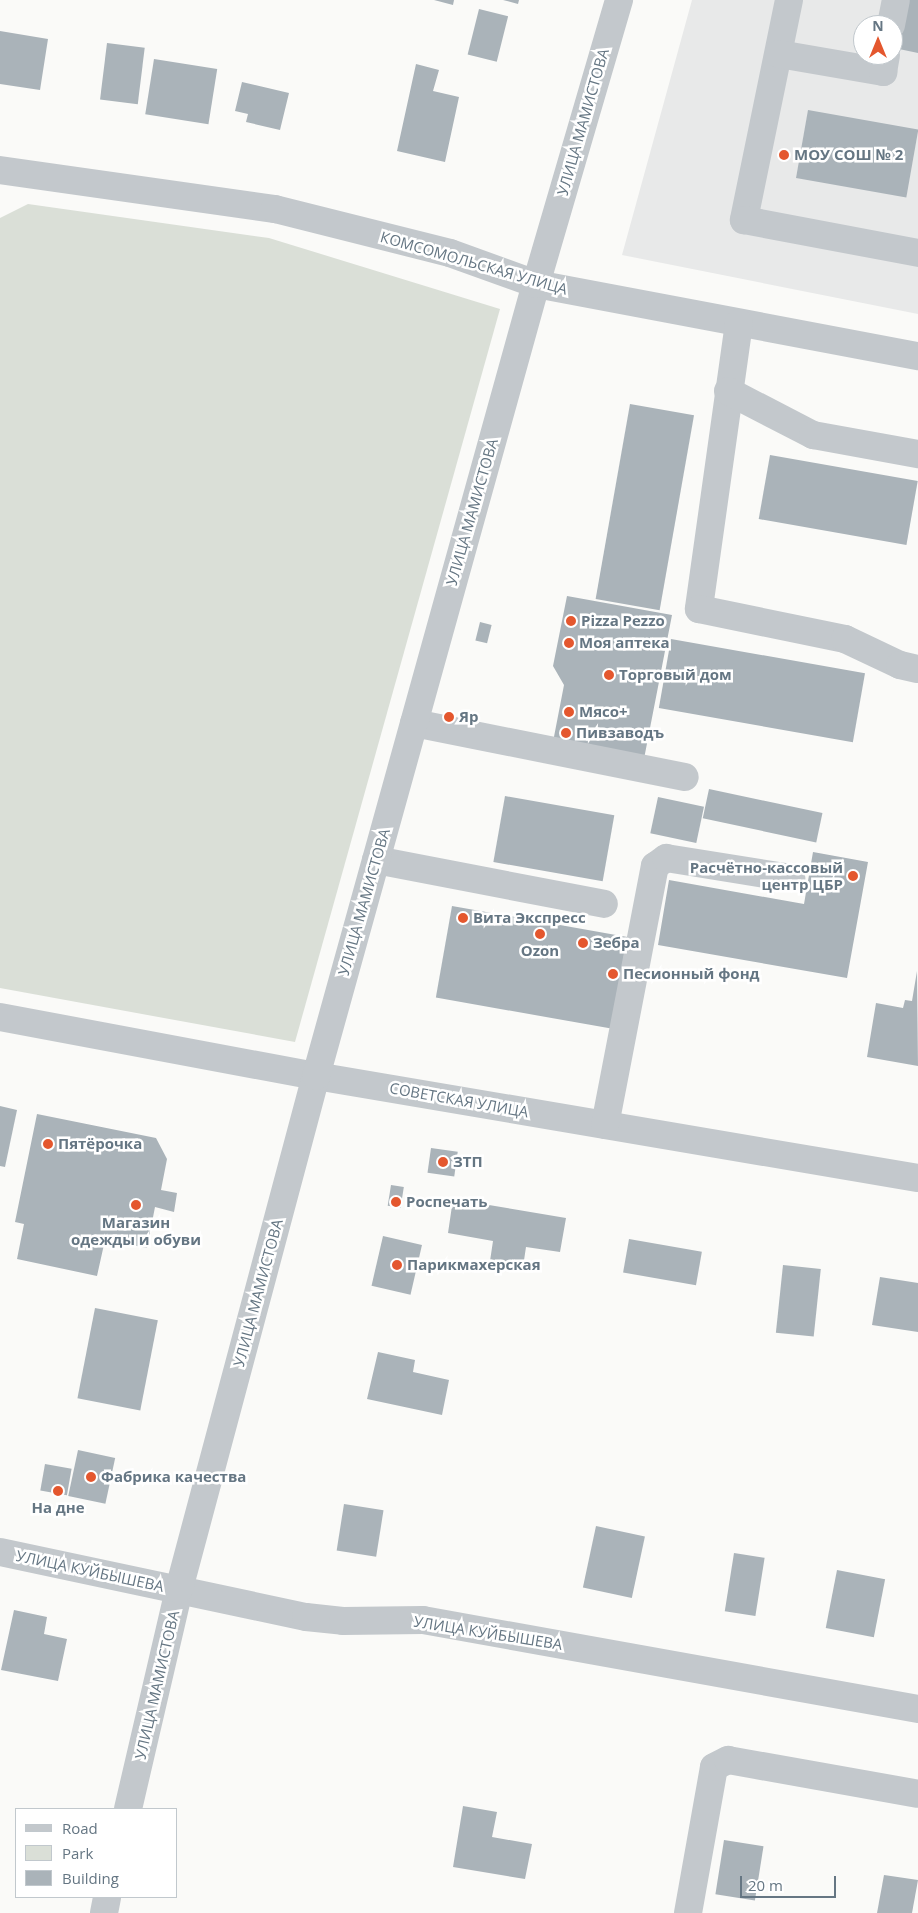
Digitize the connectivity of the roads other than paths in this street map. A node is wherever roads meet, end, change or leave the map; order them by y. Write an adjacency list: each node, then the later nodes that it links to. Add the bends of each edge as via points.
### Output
1 (618, 0): 9 (street, УЛИЦА МАМИСТОВА)
2 (789, 0): 5 (street)
3 (896, 0): 4 (street)
4 (893, 15)
5 (779, 54): 6 (street, via 883,72); 8 (street, via 744,220)
6 (884, 65)
7 (8, 175): 9 (street, КОМСОМОЛЬСКАЯ УЛИЦА, via 275,209 450,253)
8 (918, 253)
9 (536, 284): 10 (street, КОМСОМОЛЬСКАЯ УЛИЦА); 15 (street, УЛИЦА МАМИСТОВА)
10 (740, 324): 11 (street, КОМСОМОЛЬСКАЯ УЛИЦА); 12 (street)
11 (918, 356)
12 (728, 391): 13 (street, via 813,435); 14 (street, via 699,609 845,639 900,665)
13 (918, 454)
14 (918, 669)
15 (414, 723): 16 (street); 17 (street, УЛИЦА МАМИСТОВА)
16 (685, 777)
17 (376, 860): 19 (street); 21 (street, УЛИЦА МАМИСТОВА)
18 (791, 878): 22 (street, via 666,858 655,866)
19 (604, 904)
20 (0, 1017): 21 (street, СОВЕТСКАЯ УЛИЦА)
21 (316, 1076): 22 (street, СОВЕТСКАЯ УЛИЦА); 25 (street, УЛИЦА МАМИСТОВА)
22 (605, 1125): 23 (street, СОВЕТСКАЯ УЛИЦА)
23 (918, 1178)
24 (0, 1552): 25 (street, УЛИЦА КУЙБЫШЕВА)
25 (179, 1589): 26 (street, УЛИЦА КУЙБЫШЕВА, via 306,1617 343,1621 423,1620); 28 (street, УЛИЦА МАМИСТОВА)
26 (918, 1709)
27 (918, 1794): 31 (street, via 728,1760 714,1767)
28 (128, 1808)
29 (108, 1898): 30 (street)
30 (104, 1913)
31 (688, 1913)

